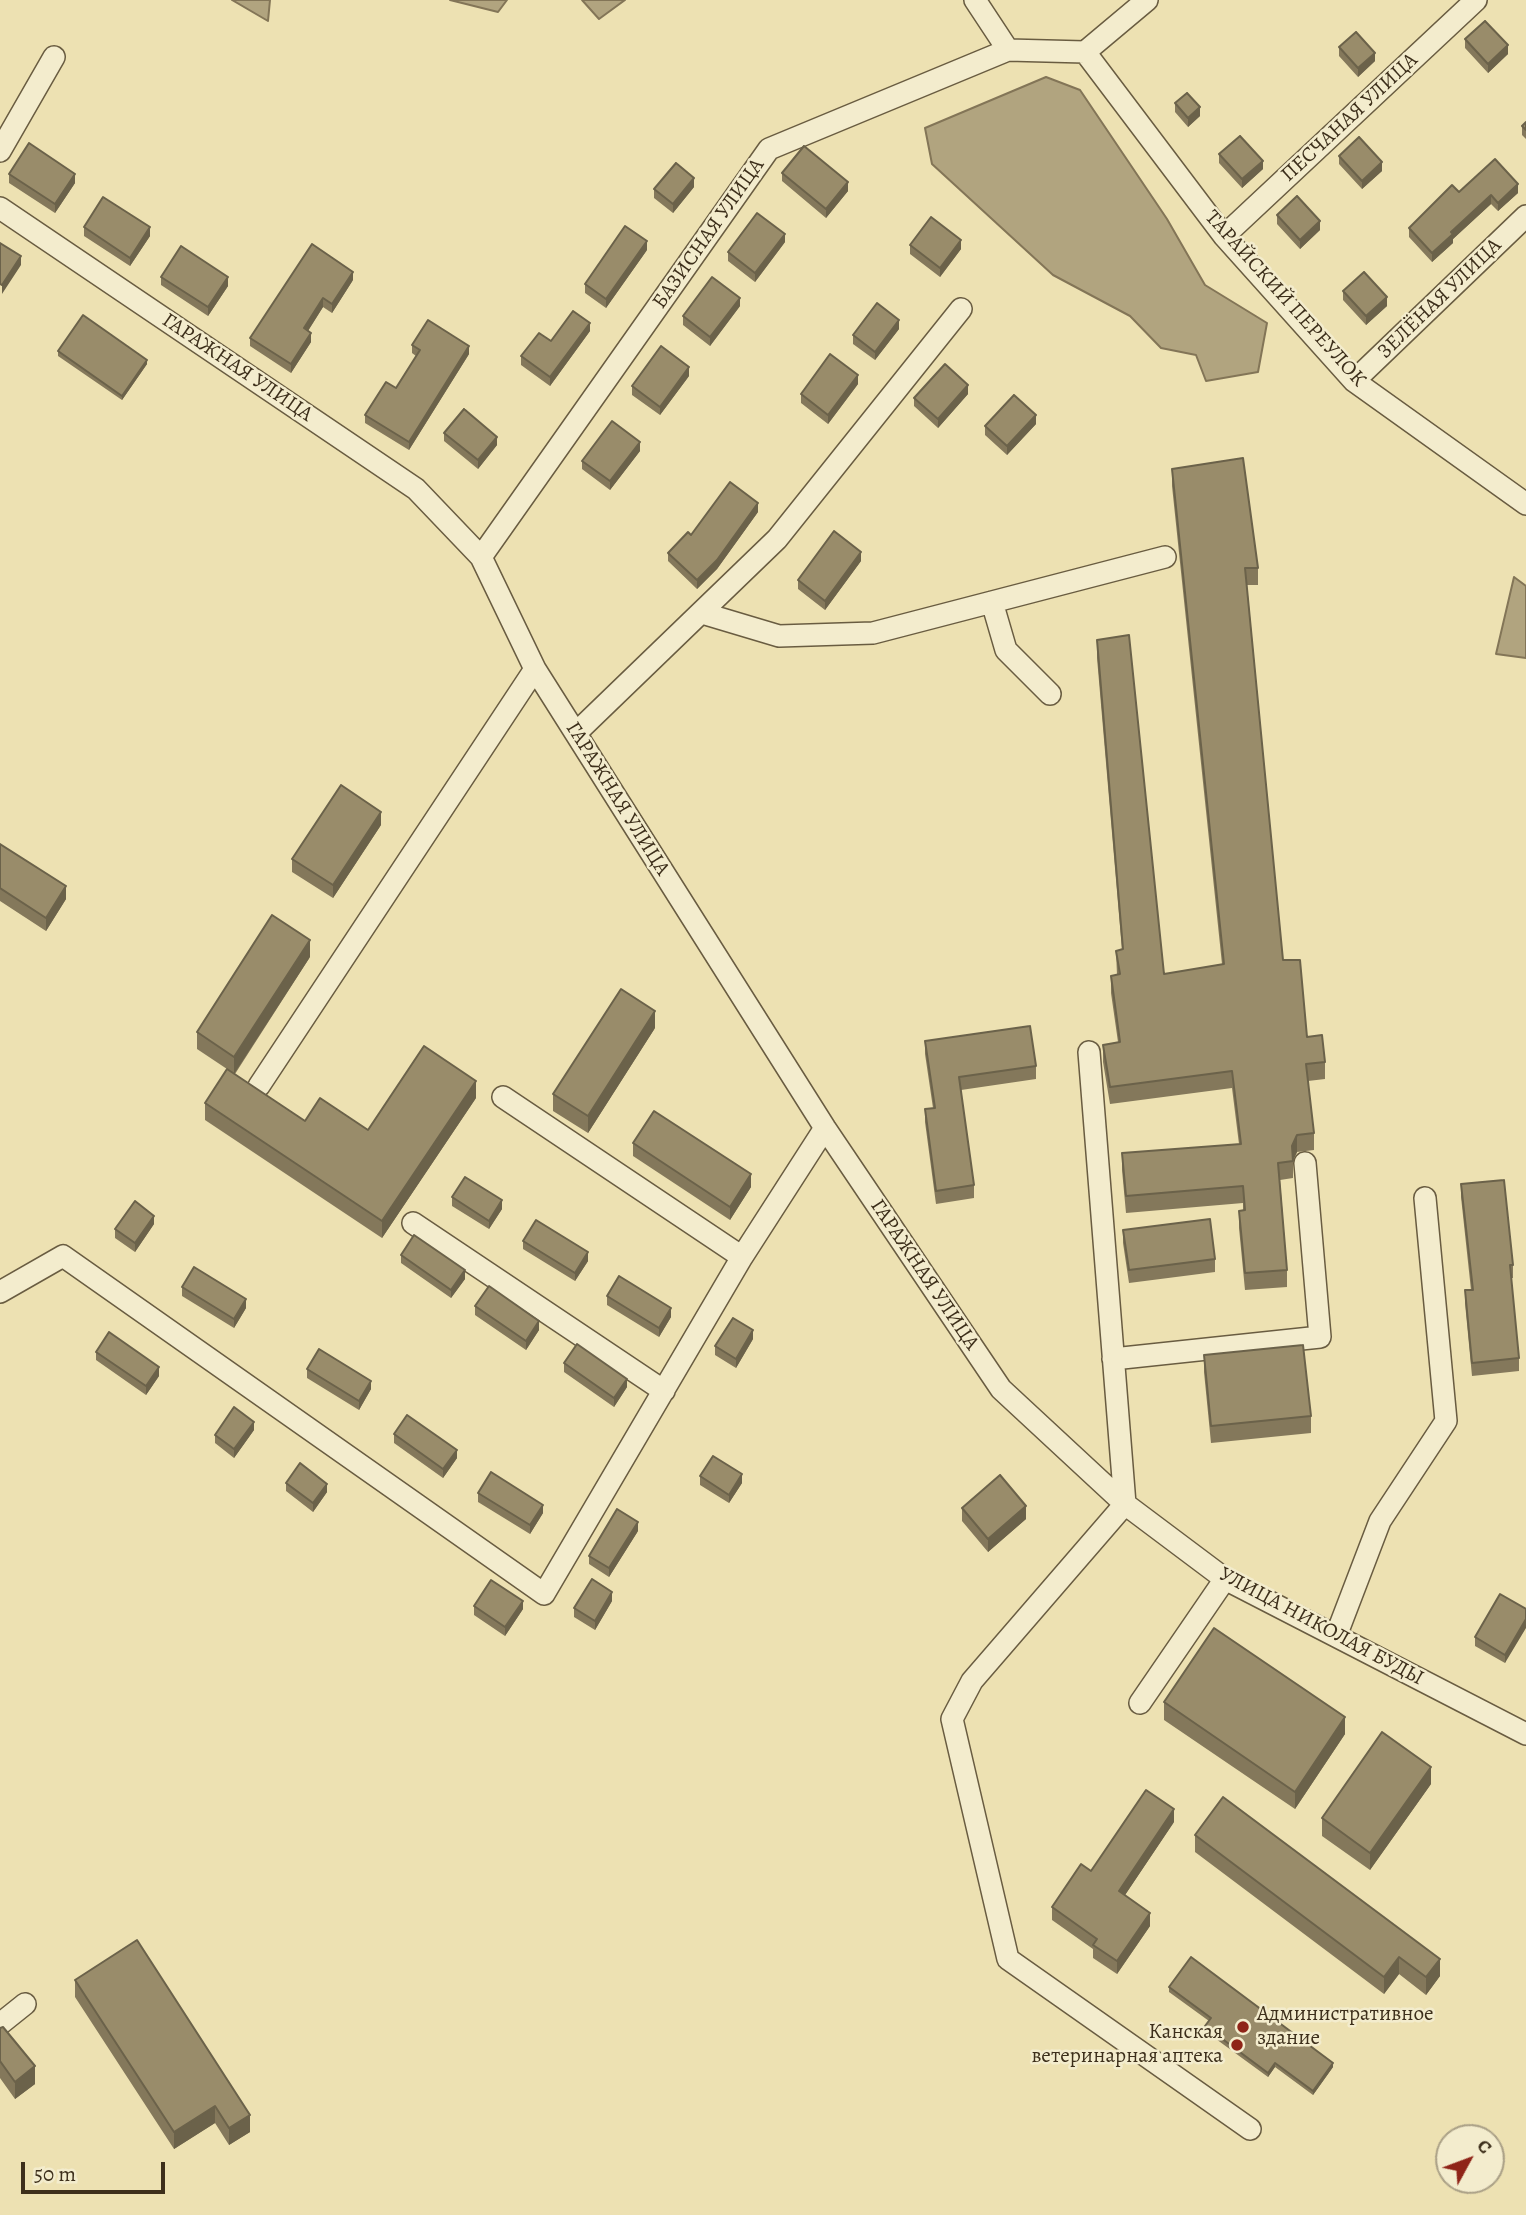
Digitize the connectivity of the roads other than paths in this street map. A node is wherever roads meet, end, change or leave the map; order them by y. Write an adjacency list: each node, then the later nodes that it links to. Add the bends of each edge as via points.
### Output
1 (975, 0): 4 (street)
2 (1147, 0): 5 (street)
3 (1476, 0): 10 (street, ПЕСЧАНАЯ УЛИЦА)
4 (1008, 50): 5 (street, БАЗИСНАЯ УЛИЦА); 14 (street, БАЗИСНАЯ УЛИЦА, via 769,149)
5 (1085, 52): 10 (street, ТАРАЙСКИЙ ПЕРЕУЛОК)
6 (54, 57): 7 (street)
7 (0, 151)
8 (0, 208): 14 (street, ГАРАЖНАЯ УЛИЦА, via 416,489)
9 (1526, 216): 12 (street, ЗЕЛЁНАЯ УЛИЦА)
10 (1224, 236): 12 (street, ТАРАЙСКИЙ ПЕРЕУЛОК)
11 (961, 309): 17 (street, via 777,539)
12 (1354, 381): 13 (street, ТАРАЙСКИЙ ПЕРЕУЛОК)
13 (1526, 504)
14 (481, 557): 18 (street, ГАРАЖНАЯ УЛИЦА)
15 (1164, 557): 16 (street)
16 (992, 602): 17 (street, via 873,633 779,636); 19 (street, via 1006,650)
17 (702, 613): 20 (street)
18 (535, 669): 20 (street, ГАРАЖНАЯ УЛИЦА); 22 (street)
19 (1049, 694)
20 (576, 733): 24 (street, ГАРАЖНАЯ УЛИЦА)
21 (1089, 1052): 30 (street)
22 (259, 1086)
23 (503, 1097): 28 (street)
24 (825, 1128): 28 (street); 32 (street, ГАРАЖНАЯ УЛИЦА, via 1001,1389)
25 (1305, 1163): 30 (street, via 1320,1336)
26 (1425, 1198): 34 (street, via 1446,1422 1380,1521)
27 (414, 1223): 31 (street)
28 (743, 1257): 31 (street)
29 (0, 1292): 31 (street, via 63,1256 544,1594)
30 (1113, 1359): 32 (street)
31 (664, 1391)
32 (1125, 1504): 33 (street, УЛИЦА НИКОЛАЯ БУДЫ); 39 (street, via 972,1681 952,1719 1008,1959)
33 (1225, 1579): 34 (street, УЛИЦА НИКОЛАЯ БУДЫ); 35 (street)
34 (1336, 1636): 36 (street, УЛИЦА НИКОЛАЯ БУДЫ)
35 (1140, 1703)
36 (1526, 1734)
37 (25, 2004): 38 (street)
38 (0, 2024)
39 (1250, 2129)

